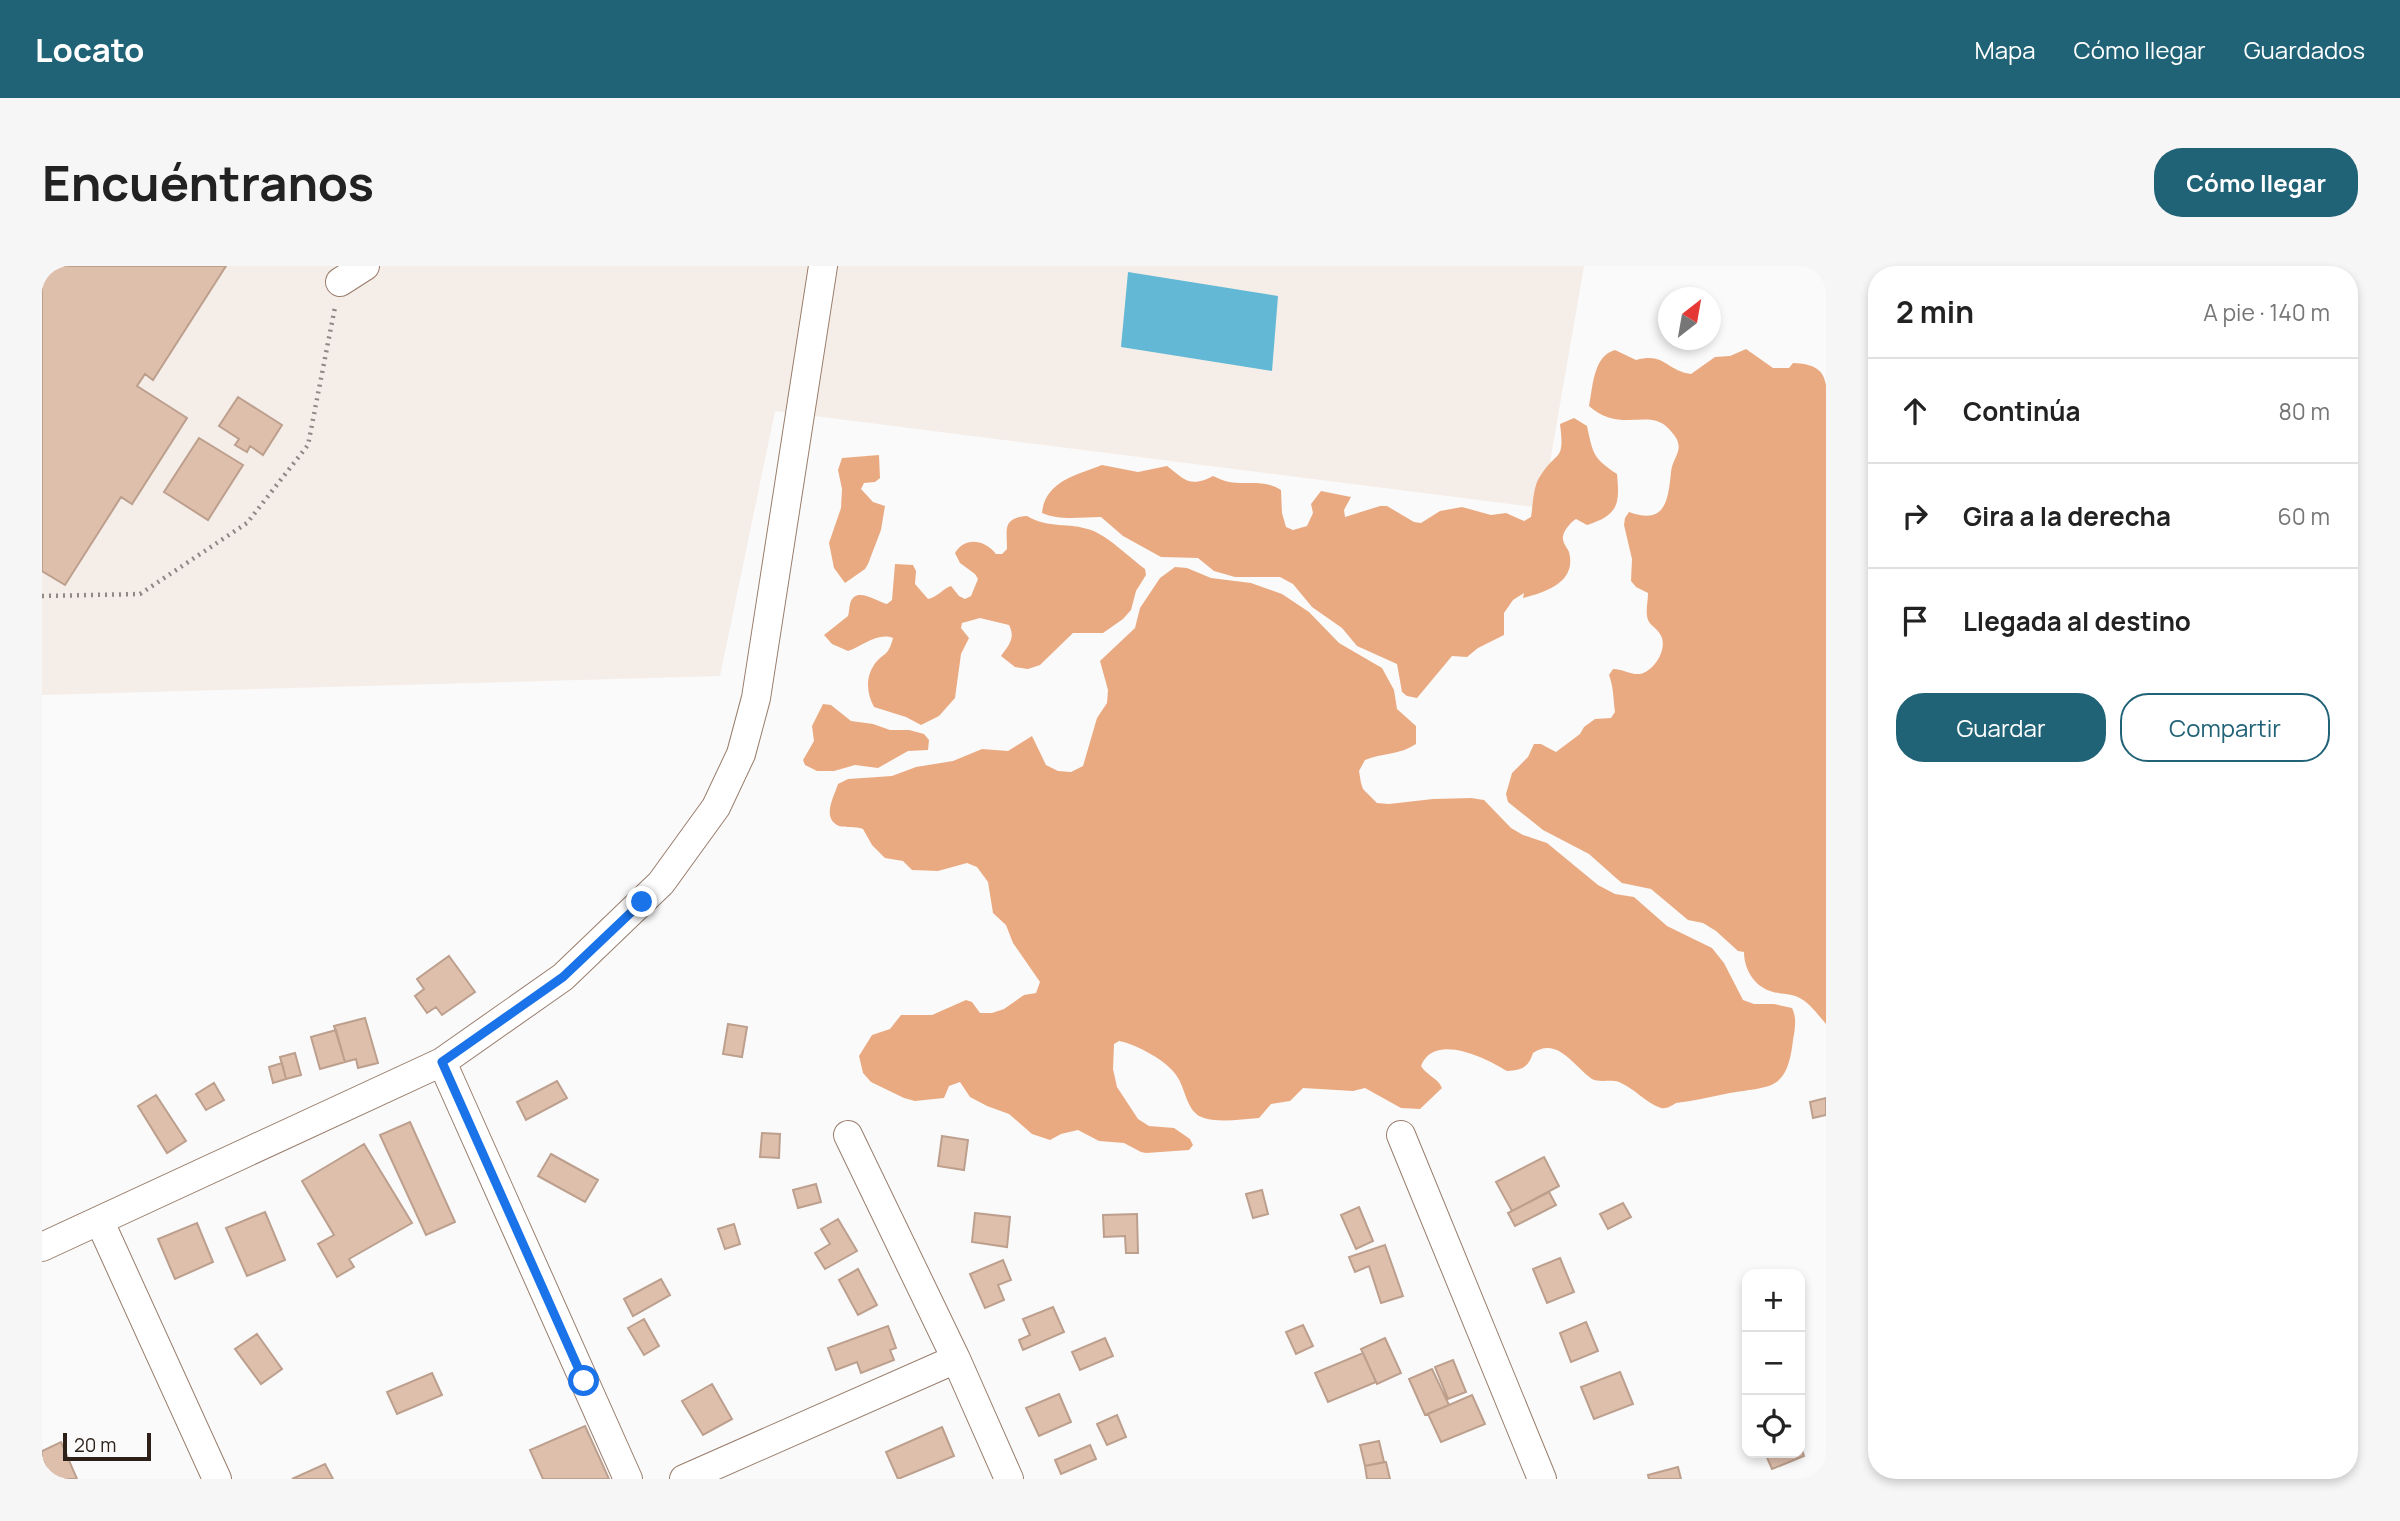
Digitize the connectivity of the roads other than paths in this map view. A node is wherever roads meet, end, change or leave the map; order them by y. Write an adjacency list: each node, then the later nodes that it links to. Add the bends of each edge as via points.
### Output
1 (365, 266): 3 (street)
2 (823, 266): 4 (street, via 756,698 741,754 716,807 662,883 563,977)
3 (340, 282)
4 (442, 1062): 7 (street); 11 (street)
5 (848, 1135): 9 (street)
6 (1401, 1135): 14 (street)
7 (100, 1222): 8 (street); 10 (street)
8 (42, 1247)
9 (956, 1359): 12 (street); 13 (street)
10 (217, 1479)
11 (628, 1479)
12 (684, 1479)
13 (1009, 1479)
14 (1542, 1479)

